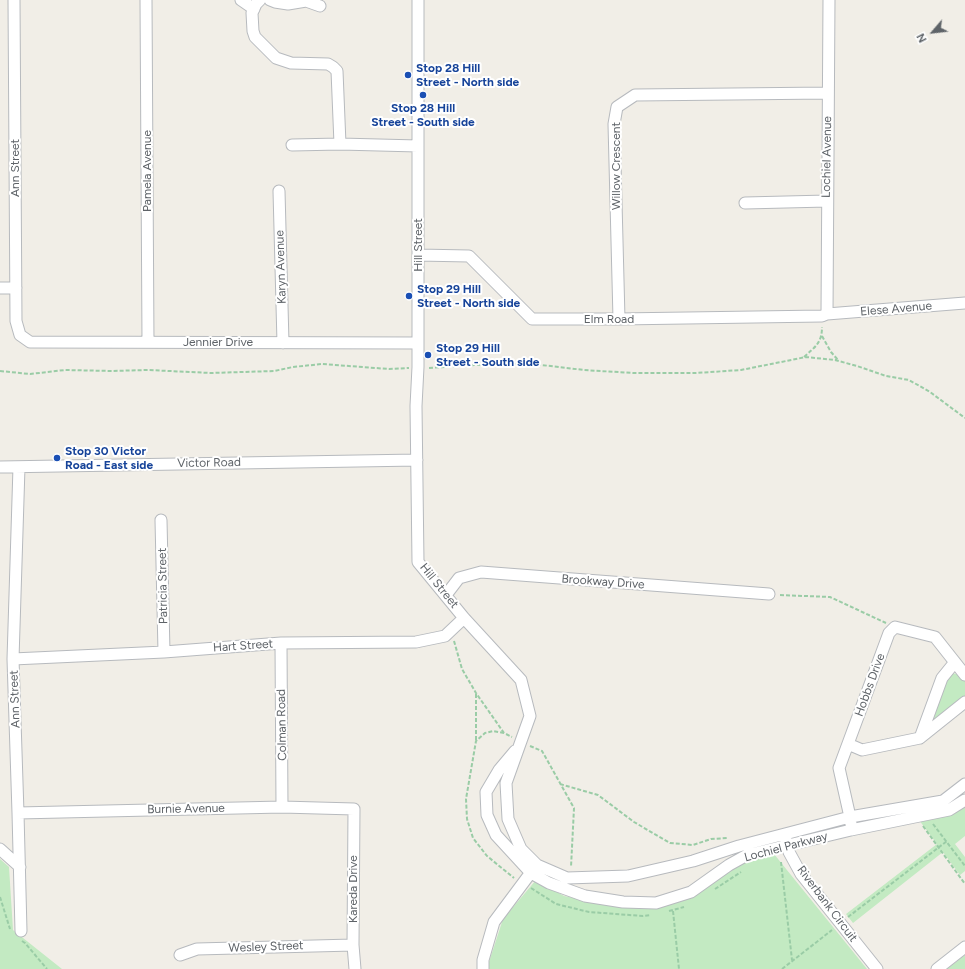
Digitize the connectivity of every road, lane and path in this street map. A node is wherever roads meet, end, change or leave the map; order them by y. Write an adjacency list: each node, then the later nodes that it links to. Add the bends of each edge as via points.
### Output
1 (14, 0): 18 (street, Ann Street)
2 (146, 0): 24 (street, Pamela Avenue)
3 (241, 0): 7 (street)
4 (270, 0): 8 (street, via 288,4 306,1)
5 (418, 0): 12 (street, Hill Street)
6 (829, 0): 9 (street, Lochiel Avenue)
7 (257, 4): 10 (street, via 252,13 255,37 276,58 292,63 328,64 337,72)
8 (320, 6)
9 (828, 93): 14 (street, Lochiel Avenue); 21 (street, Willow Crescent, via 635,95 618,107 614,124)
10 (340, 144): 11 (street); 12 (street)
11 (292, 145)
12 (418, 146): 16 (street, Hill Street)
13 (279, 191): 25 (street, Karyn Avenue)
14 (827, 201): 15 (street); 20 (street, Lochiel Avenue)
15 (745, 203)
16 (418, 255): 21 (street, Elm Road, via 469,256 532,319); 26 (street, Hill Street)
17 (0, 288): 18 (street)
18 (16, 288): 22 (street, Ann Street, via 16,321)
19 (965, 303): 20 (street, Elese Avenue)
20 (825, 315): 21 (street, Elm Road); 23 (path)
21 (619, 319)
22 (20, 335): 24 (street, Jennier Drive, via 30,342)
23 (822, 336): 27 (path); 28 (path)
24 (148, 342): 25 (street, Jennier Drive)
25 (283, 342): 26 (street, Jennier Drive)
26 (418, 343): 29 (street, Hill Street)
27 (803, 358): 28 (path); 29 (path, via 741,370 696,373 632,373 532,364)
28 (839, 361): 31 (path, via 886,376 909,380)
29 (418, 367): 30 (path, via 389,369 322,364 274,371 211,373 65,370 30,374); 32 (street, Hill Street)
30 (0, 371)
31 (965, 418)
32 (417, 460): 34 (street, Victor Road); 37 (street, Hill Street, via 418,562)
33 (0, 467): 34 (street, Victor Road)
34 (19, 467): 43 (street, Ann Street)
35 (161, 520): 42 (street, Patricia Street)
36 (769, 594): 37 (street, Brookway Drive, via 481,572 459,578); 39 (path, via 830,597)
37 (446, 595): 38 (street, Hill Street)
38 (464, 618): 40 (street, Hart Street); 50 (street, Lochiel Parkway, via 521,680 530,716)
39 (895, 627): 44 (street, via 935,638); 51 (street, Hobbs Drive, via 889,633)
40 (452, 630): 41 (street, Hart Street, via 445,636 416,642); 46 (path, via 462,669)
41 (281, 643): 42 (street, Hart Street); 55 (street, Colman Road)
42 (164, 652): 43 (street, Hart Street)
43 (13, 659): 57 (street, Ann Street)
44 (956, 662): 45 (street); 48 (street, via 942,678)
45 (965, 675)
46 (476, 693): 49 (path); 50 (path, via 504,733)
47 (965, 702): 48 (street)
48 (920, 738): 51 (street, via 862,750)
49 (476, 741)
50 (521, 744): 52 (path, via 542,751); 68 (street, Lochiel Parkway, via 506,783 508,819 521,849); 68 (street, Lochiel Parkway, via 499,770 486,792 487,815 496,835)
51 (848, 744): 59 (street, Hobbs Drive, via 838,768)
52 (560, 784): 63 (path, via 598,795 634,822 670,843); 70 (path, via 574,808)
53 (965, 784): 59 (street, Lochiel Parkway, via 943,801)
54 (965, 800): 58 (street, Lochiel Parkway, via 949,810)
55 (282, 807): 56 (street, Burnie Avenue); 57 (street, Burnie Avenue)
56 (354, 809): 78 (street, Kareda Drive)
57 (18, 813): 67 (street, Ann Street)
58 (921, 816): 60 (street, Lochiel Parkway); 61 (path); 64 (path)
59 (850, 817): 60 (street, Hobbs Drive); 62 (street, Lochiel Parkway)
60 (851, 830): 62 (street, Lochiel Parkway)
61 (946, 841): 64 (path); 66 (path)
62 (783, 842): 68 (street, Lochiel Parkway, via 739,846 694,861 628,876 567,878); 73 (street, Lochiel Parkway, via 747,855 691,892); 76 (street, Riverbank Circuit, via 801,874); 81 (path)
63 (693, 845)
64 (938, 847): 71 (path); 76 (path)
65 (0, 849): 67 (street)
66 (965, 866)
67 (20, 867): 77 (street, Ann Street)
68 (534, 869): 73 (street, Lochiel Parkway, via 549,883 585,896 629,903 656,903); 84 (street, via 494,922 483,960)
69 (744, 870): 72 (path)
70 (571, 871)
71 (965, 884)
72 (714, 890)
73 (672, 898): 75 (path)
74 (688, 905): 75 (path)
75 (673, 911): 85 (path)
76 (840, 923): 81 (path); 88 (street, Riverbank Circuit)
77 (21, 931)
78 (353, 944): 80 (street, Wesley Street, via 197,949); 83 (street, Kareda Drive)
79 (965, 947): 89 (street)
80 (180, 955)
81 (792, 960): 82 (path)
82 (786, 965): 86 (path); 87 (path)
83 (355, 969)
84 (483, 969)
85 (679, 969)
86 (782, 969)
87 (789, 969)
88 (877, 969)
89 (937, 969)

